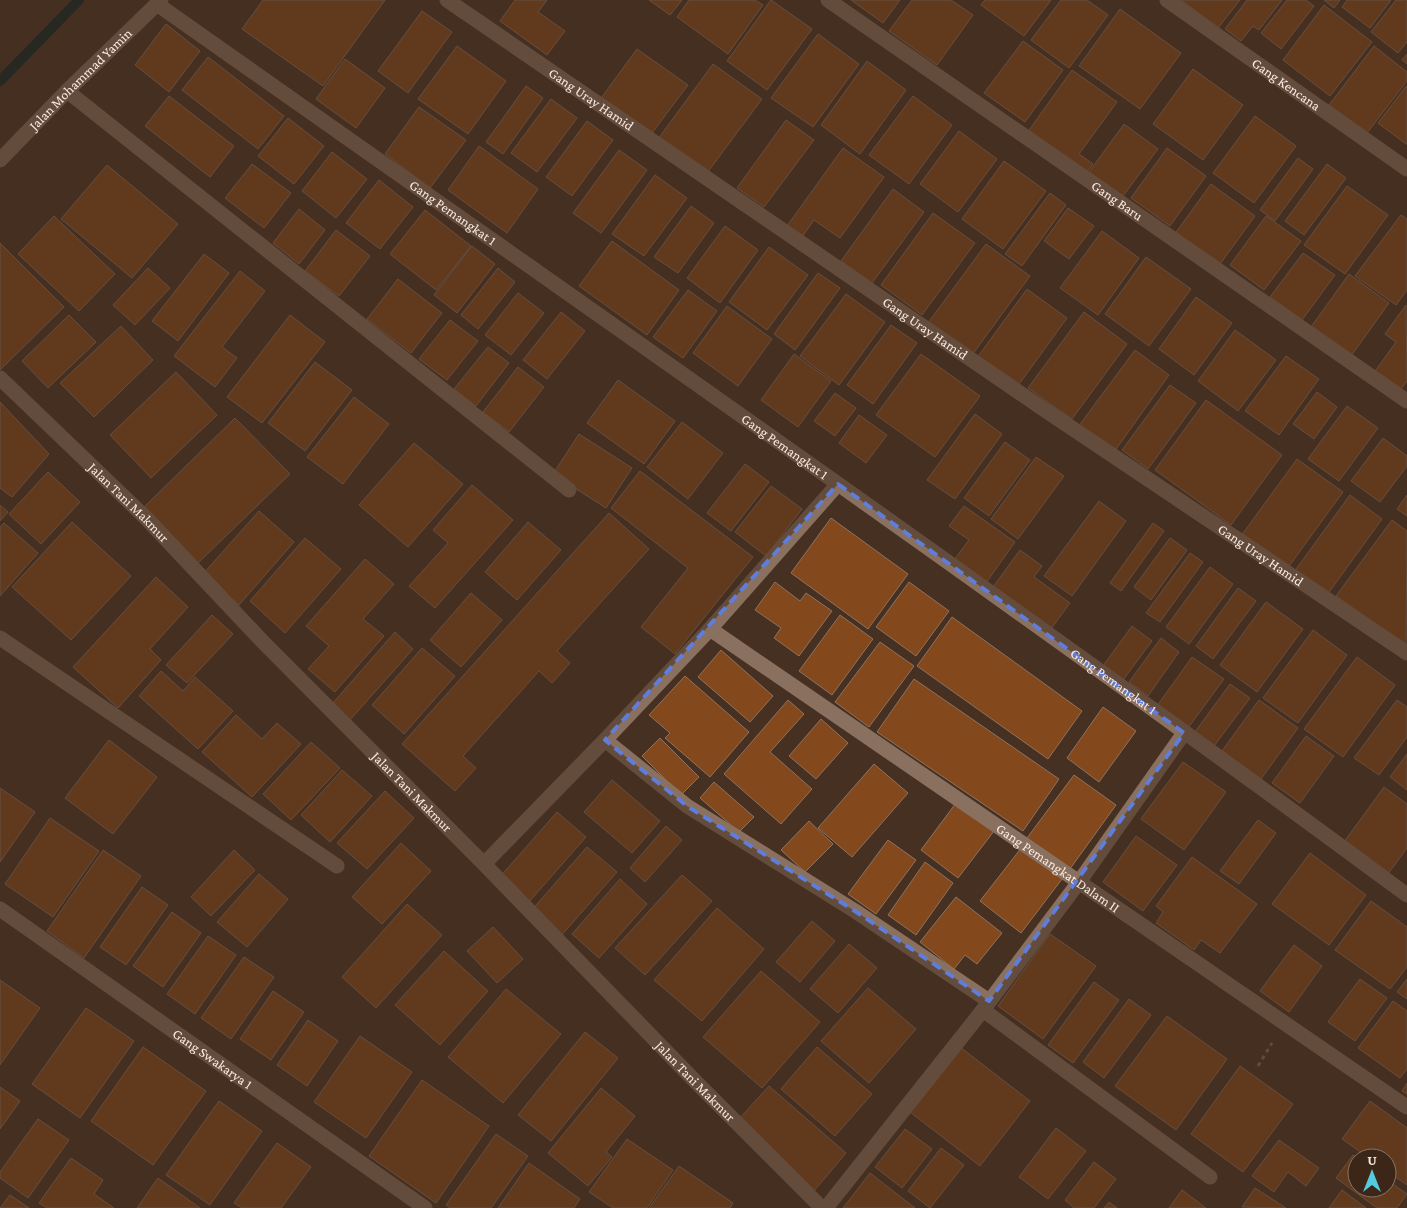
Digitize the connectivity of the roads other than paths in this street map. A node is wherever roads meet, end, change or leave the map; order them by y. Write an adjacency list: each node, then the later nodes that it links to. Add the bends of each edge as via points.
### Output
1 (447, 0): 14 (street, Gang Uray Hamid, via 1039,406)
2 (828, 0): 9 (street, Gang Baru)
3 (1167, 0): 7 (street, Gang Kencana)
4 (159, 2): 5 (street, Jalan Mohammad Yamin); 10 (street, Gang Pemangkat 1)
5 (67, 91): 6 (street, Jalan Mohammad Yamin); 11 (street)
6 (0, 160)
7 (1407, 169)
8 (0, 378): 17 (street, Jalan Tani Makmur, via 146,519 262,641)
9 (1407, 401)
10 (838, 484): 12 (street); 15 (street, Gang Pemangkat 1)
11 (569, 490)
12 (710, 629): 16 (street); 19 (street, Gang Pemangkat Dalam II)
13 (0, 638): 18 (street)
14 (1407, 653)
15 (1184, 733): 19 (street); 20 (street, Gang Pemangkat 1)
16 (605, 740): 17 (street); 22 (street, via 687,806 855,910)
17 (484, 864): 26 (street, Jalan Tani Makmur)
18 (337, 866)
19 (1079, 882): 22 (street); 23 (street, Gang Pemangkat Dalam II)
20 (1407, 895)
21 (0, 909): 25 (street, Gang Swakarya 1)
22 (986, 1006): 24 (street); 26 (street)
23 (1407, 1107)
24 (1210, 1177)
25 (425, 1208)
26 (824, 1208)

